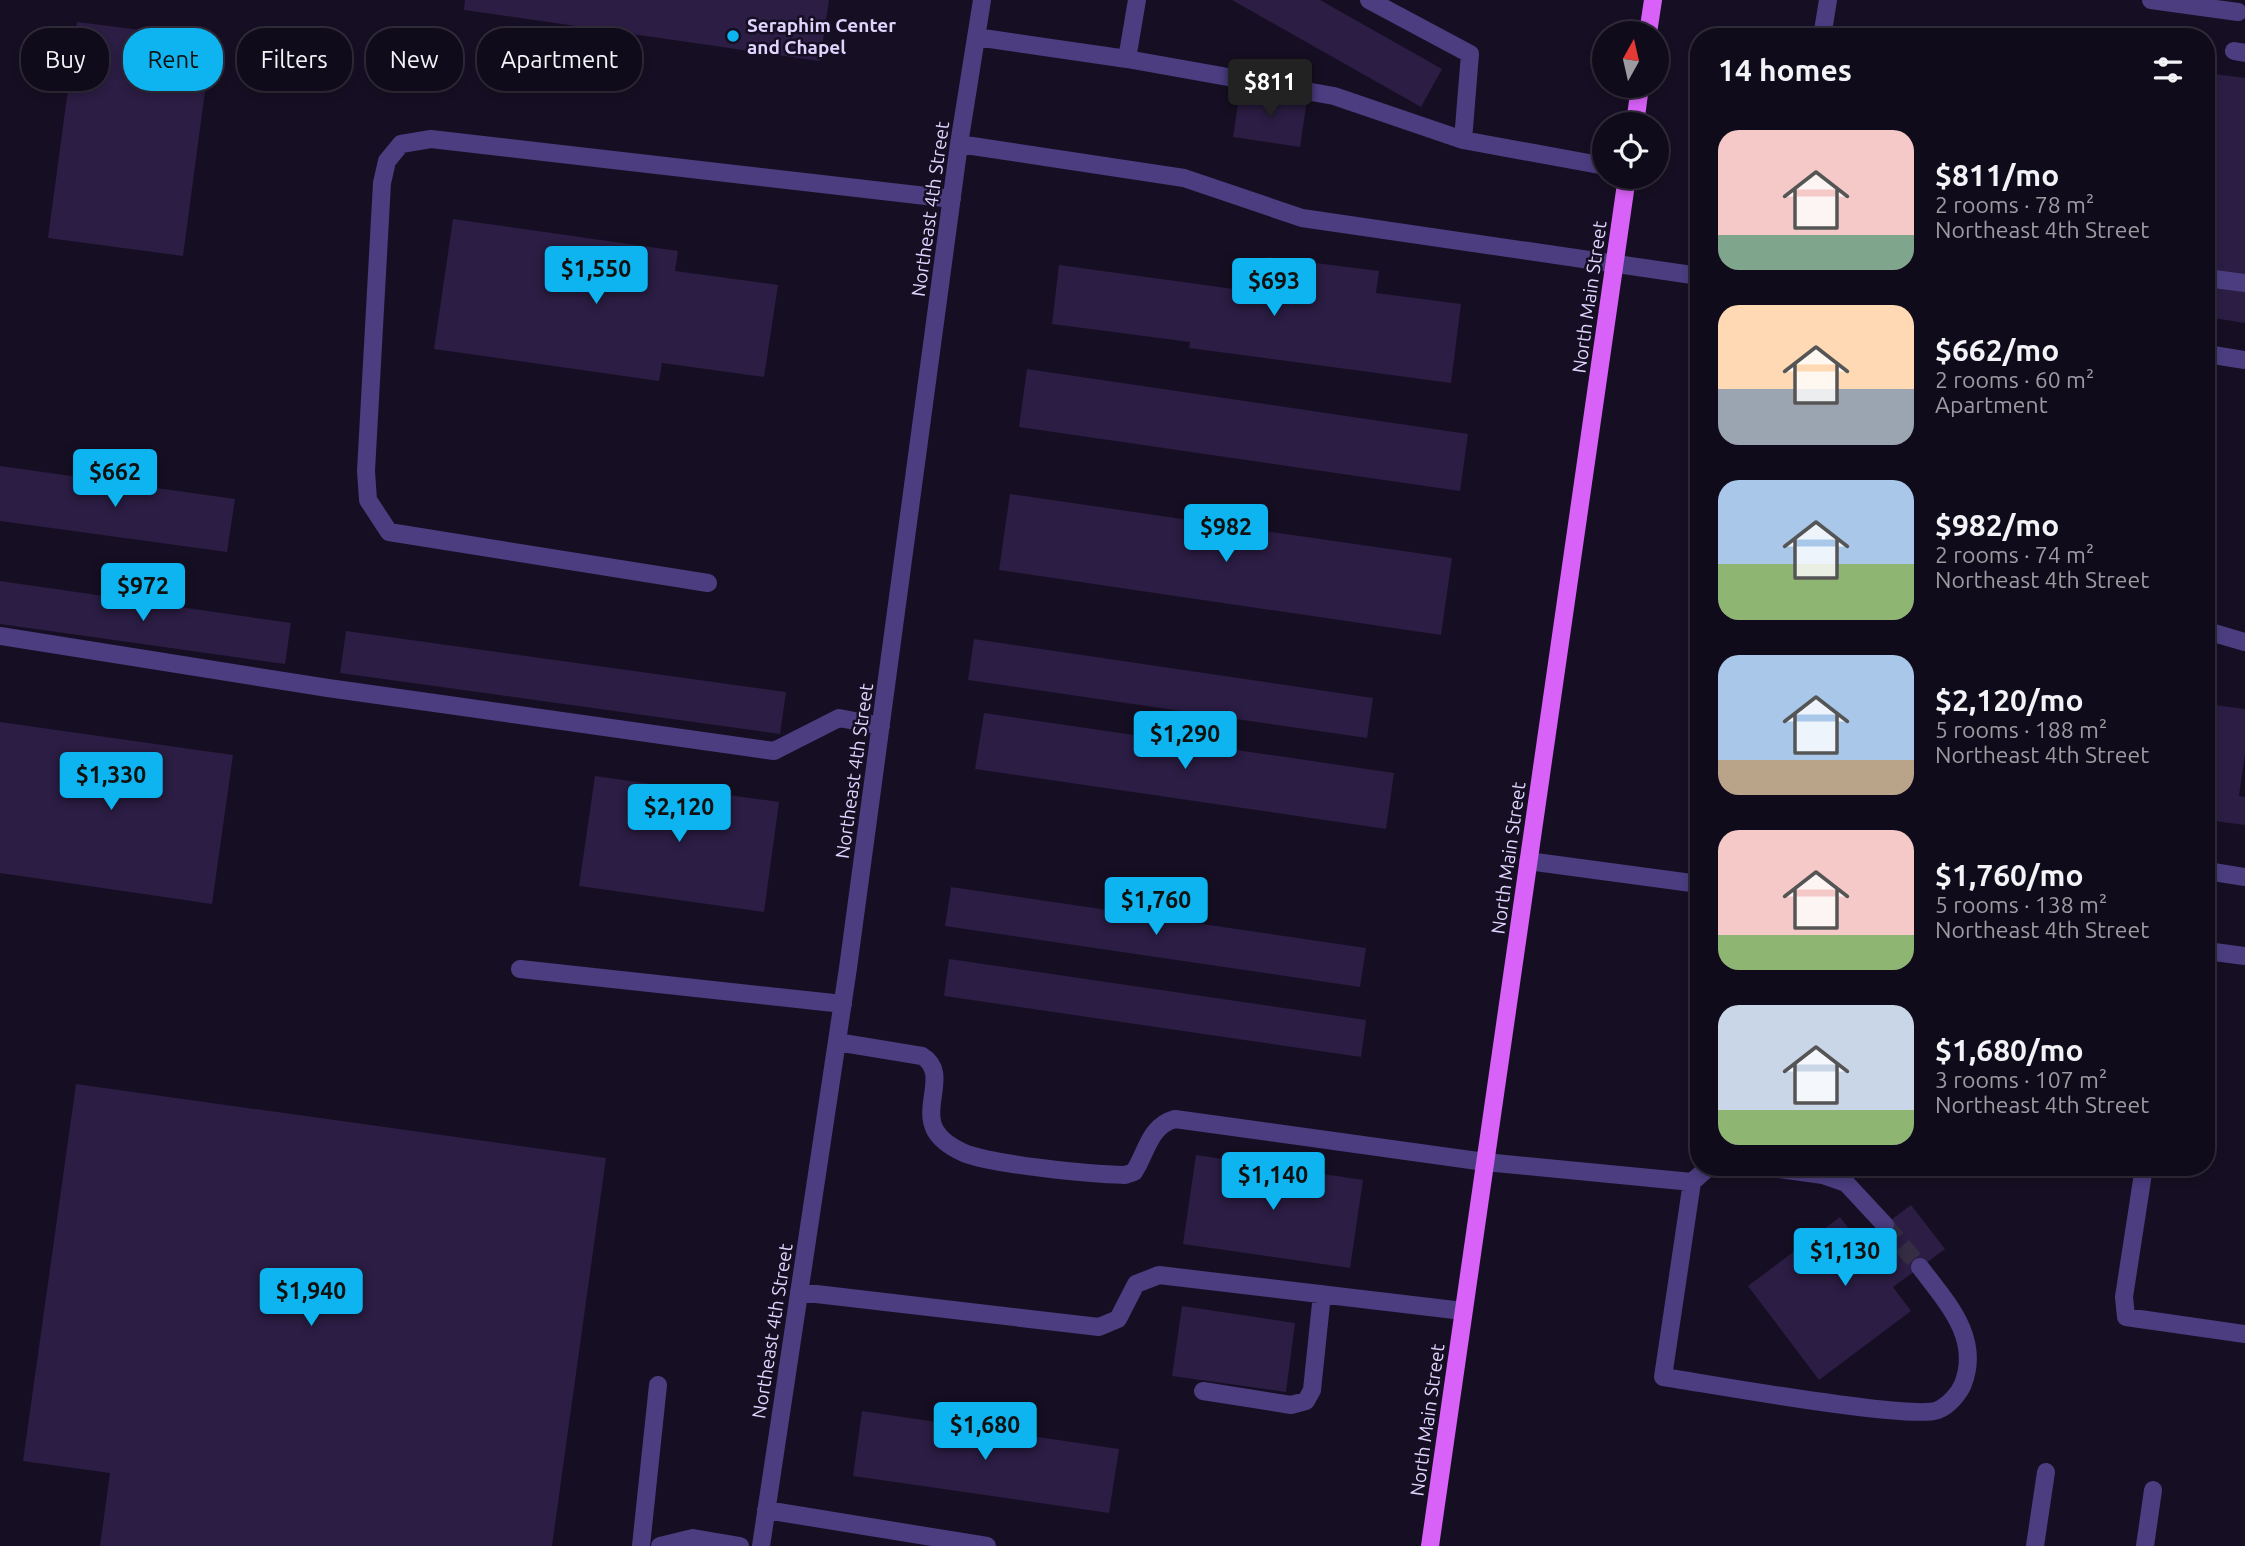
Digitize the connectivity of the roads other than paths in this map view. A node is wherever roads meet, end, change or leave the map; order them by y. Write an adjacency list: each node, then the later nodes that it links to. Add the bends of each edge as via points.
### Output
1 (982, 0): 10 (street, Northeast 4th Street)
2 (1137, 0): 11 (street)
3 (1369, 0): 12 (street, via 1469,54)
4 (1653, 0): 8 (main road)
5 (1828, 0): 9 (street)
6 (2151, 0): 7 (street)
7 (2238, 12)
8 (1650, 21)
9 (1823, 28)
10 (976, 37): 11 (street); 13 (street, Northeast 4th Street)
11 (1127, 59): 12 (street, via 1334,96)
12 (1463, 140): 14 (street)
13 (960, 144): 16 (street, Northeast 4th Street); 17 (street, via 1184,178 1303,218)
14 (1592, 164)
15 (1625, 189): 17 (main road, North Main Street)
16 (952, 199): 23 (street, via 432,139 401,144 387,161 382,183 366,471 368,500 389,532); 27 (street, Northeast 4th Street)
17 (1615, 262): 18 (street); 28 (main road, North Main Street)
18 (1690, 274)
19 (2215, 279): 20 (street)
20 (2245, 283)
21 (2215, 355): 22 (street)
22 (2245, 360)
23 (708, 583)
24 (2215, 633): 26 (street)
25 (0, 636): 27 (street, via 774,751 839,718)
26 (2245, 642)
27 (881, 726): 35 (street, Northeast 4th Street)
28 (1528, 861): 31 (street); 37 (main road, North Main Street)
29 (2215, 872): 30 (street)
30 (2245, 877)
31 (1690, 883)
32 (2215, 952): 33 (street)
33 (2245, 956)
34 (520, 969): 35 (street)
35 (843, 1004): 36 (street, Northeast 4th Street)
36 (837, 1042): 37 (street, via 930,1061 935,1075 930,1103 934,1128 942,1139 967,1154 1125,1175 1134,1172 1161,1125 1175,1119); 44 (street, Northeast 4th Street)
37 (1485, 1162): 41 (street); 46 (main road, North Main Street)
38 (1699, 1176): 41 (street)
39 (1827, 1176): 42 (street, via 1846,1183)
40 (2143, 1176): 47 (street, via 2124,1297 2126,1317)
41 (1692, 1182): 43 (street, via 1663,1377 1894,1410 1937,1411 1959,1393 1969,1367 1968,1344 1957,1317)
42 (1885, 1225)
43 (1920, 1267)
44 (799, 1292): 45 (street, via 1099,1327 1118,1319 1136,1284 1159,1275); 52 (street, Northeast 4th Street)
45 (1322, 1294): 46 (street); 49 (street, via 1312,1390 1306,1401 1292,1405)
46 (1463, 1311): 58 (main road, North Main Street)
47 (2245, 1334)
48 (658, 1385): 53 (street)
49 (1203, 1391)
50 (2046, 1472): 59 (street)
51 (2153, 1490): 60 (street)
52 (766, 1510): 56 (street, Northeast 4th Street); 57 (street)
53 (641, 1546)
54 (660, 1546): 55 (street, via 693,1538)
55 (740, 1546)
56 (761, 1546)
57 (987, 1546)
58 (1430, 1546)
59 (2035, 1546)
60 (2145, 1546)

